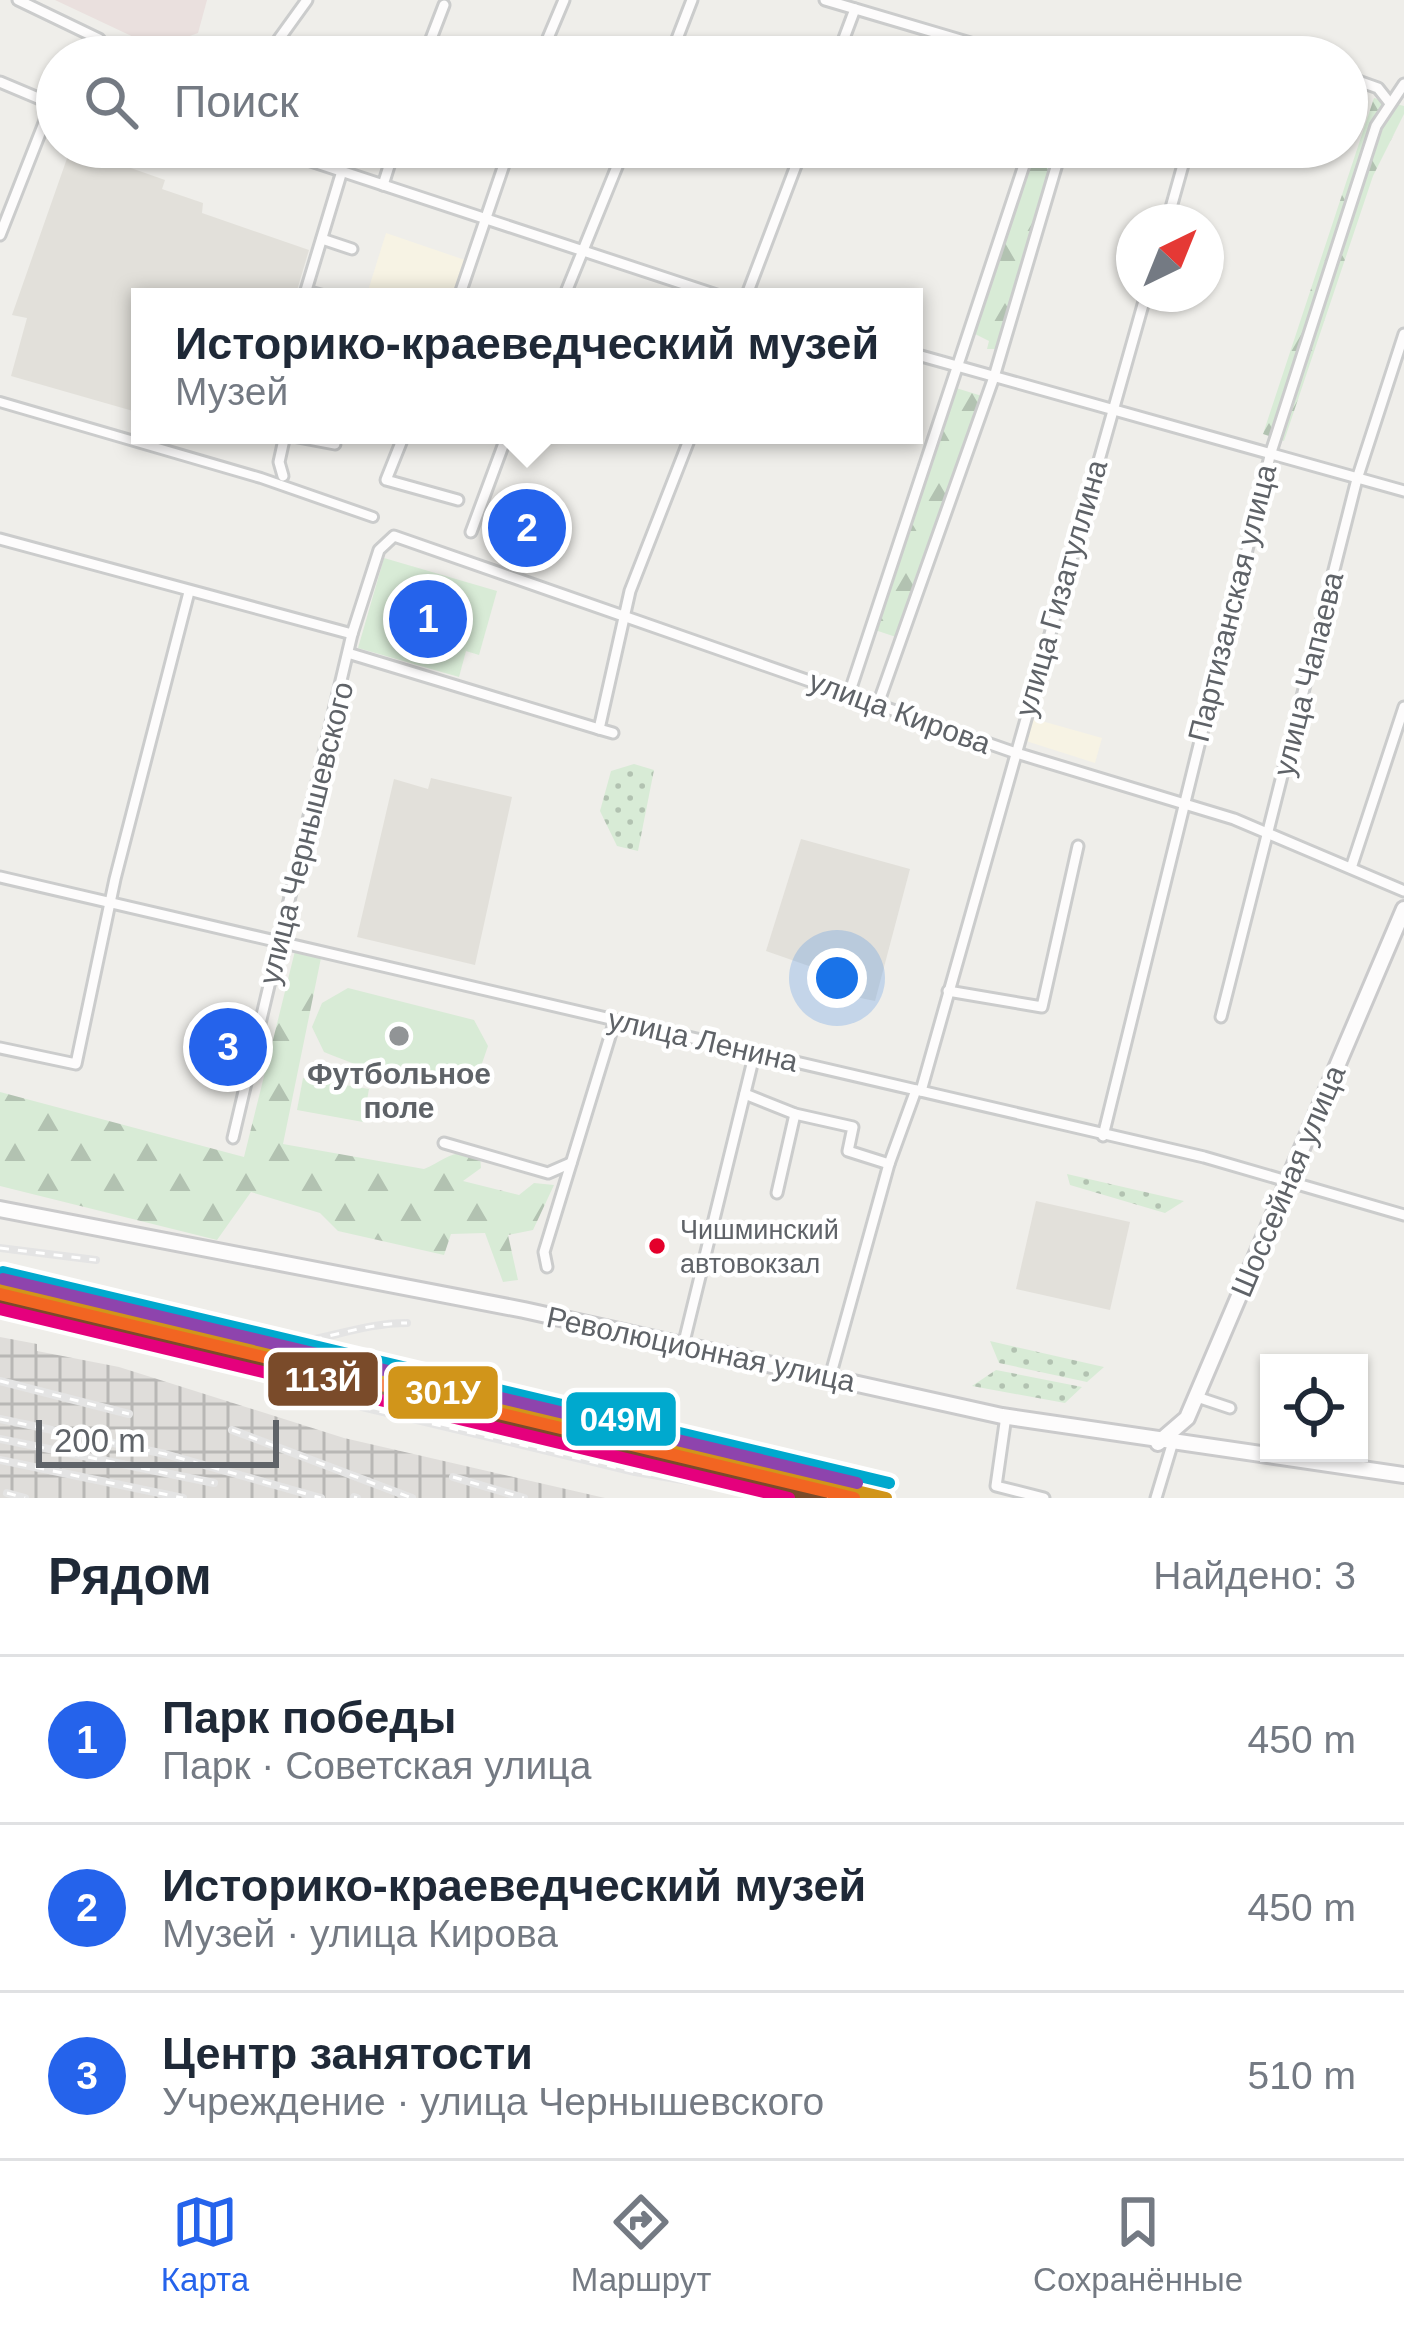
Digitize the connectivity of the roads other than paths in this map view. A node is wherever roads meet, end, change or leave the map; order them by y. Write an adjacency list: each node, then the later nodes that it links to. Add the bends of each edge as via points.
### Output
1 (18, 0): 8 (street)
2 (307, 0): 9 (street)
3 (564, 0): 11 (street)
4 (692, 0): 12 (street)
5 (825, 0): 7 (street)
6 (444, 5): 10 (street)
7 (855, 9): 13 (street); 14 (street)
8 (93, 36)
9 (281, 36)
10 (432, 36)
11 (549, 36)
12 (678, 36)
13 (845, 36)
14 (947, 36)
15 (0, 82): 18 (street)
16 (1368, 84): 19 (street)
17 (1404, 84): 19 (street, Партизанская улица)
18 (36, 98)
19 (1389, 101): 21 (street, Партизанская улица)
20 (36, 146): 35 (street)
21 (1368, 151)
22 (333, 168): 31 (street)
23 (388, 168): 32 (street)
24 (504, 168): 34 (street)
25 (616, 168): 39 (street)
26 (795, 168): 44 (street)
27 (1023, 168): 48 (street)
28 (1056, 168): 49 (street)
29 (1182, 168): 33 (street)
30 (1362, 168): 58 (street, Партизанская улица)
31 (342, 171): 32 (street); 37 (street)
32 (383, 185): 34 (street)
33 (1172, 204)
34 (488, 219): 39 (street); 41 (street)
35 (3, 220): 36 (street)
36 (0, 235)
37 (322, 239): 38 (street); 40 (street)
38 (352, 248)
39 (583, 250): 42 (street); 43 (street)
40 (307, 288)
41 (462, 288)
42 (568, 288)
43 (696, 288)
44 (749, 288)
45 (1141, 312): 51 (street, улица Гизатуллина)
46 (1404, 334): 60 (street, улица Чапаева)
47 (923, 357): 48 (street)
48 (957, 367): 49 (street); 71 (street)
49 (994, 377): 51 (street); 72 (street)
50 (0, 402): 52 (street)
51 (1112, 412): 58 (street); 76 (street, улица Гизатуллина)
52 (131, 440)
53 (144, 444): 63 (street)
54 (281, 444): 59 (street)
55 (400, 444): 62 (street, via 386,480)
56 (504, 444): 64 (street)
57 (688, 444): 68 (street)
58 (1271, 452): 60 (street); 77 (street, Партизанская улица)
59 (283, 476)
60 (1357, 478): 61 (street); 78 (street, улица Чапаева)
61 (1404, 491)
62 (458, 500)
63 (373, 517)
64 (471, 532)
65 (394, 536): 68 (street, улица Кирова); 69 (street, улица Чернышевского, via 379,550)
66 (0, 539): 67 (street)
67 (188, 592): 69 (street); 83 (street)
68 (623, 612): 71 (street, улица Кирова); 74 (street)
69 (352, 634): 70 (street, улица Чернышевского)
70 (352, 654): 74 (street); 85 (street, улица Чернышевского)
71 (849, 694): 72 (street, улица Кирова)
72 (878, 704): 76 (street, улица Кирова)
73 (1404, 707): 80 (street)
74 (599, 729): 75 (street)
75 (613, 733)
76 (1013, 752): 77 (street, улица Кирова); 86 (street, улица Гизатуллина)
77 (1181, 803): 78 (street, улица Кирова); 94 (street, Партизанская улица)
78 (1268, 833): 80 (street, улица Кирова); 87 (street, улица Чапаева)
79 (1078, 846): 86 (street, via 1042,1007)
80 (1351, 868): 82 (street, улица Кирова)
81 (0, 877): 83 (street, улица Ленина)
82 (1404, 891)
83 (110, 902): 85 (street, улица Ленина); 89 (street, via 76,1064)
84 (1404, 909): 99 (main road, Шоссейная улица)
85 (279, 940): 88 (street, улица Ленина); 95 (street, улица Чернышевского)
86 (948, 991): 91 (street, улица Гизатуллина)
87 (1221, 1016)
88 (615, 1020): 90 (street, улица Ленина); 97 (street)
89 (0, 1048)
90 (755, 1052): 91 (street, улица Ленина); 92 (street)
91 (919, 1090): 94 (street, улица Ленина); 98 (street, улица Гизатуллина)
92 (745, 1094): 93 (street); 104 (street)
93 (795, 1114): 98 (street, via 853,1126 848,1150); 100 (street)
94 (1103, 1136): 99 (street, улица Ленина)
95 (232, 1138)
96 (444, 1143): 97 (street, via 548,1173)
97 (571, 1163): 103 (street, via 544,1252)
98 (889, 1164): 105 (street, улица Гизатуллина)
99 (1288, 1178): 102 (street, улица Ленина); 106 (main road, Шоссейная улица)
100 (777, 1193)
101 (0, 1209): 104 (main road, Революционная улица)
102 (1404, 1215)
103 (547, 1267)
104 (683, 1346): 105 (main road, Революционная улица)
105 (830, 1377): 108 (main road, Революционная улица)
106 (1197, 1396): 107 (street); 109 (main road, Шоссейная улица)
107 (1230, 1408)
108 (1006, 1416): 110 (main road, Революционная улица); 113 (street, via 996,1486)
109 (1187, 1418): 110 (main road, Шоссейная улица); 111 (main road)
110 (1165, 1444): 111 (main road, Революционная улица); 114 (street)
111 (1208, 1450): 112 (main road, Революционная улица)
112 (1404, 1475)
113 (1045, 1498)
114 (1156, 1498)

